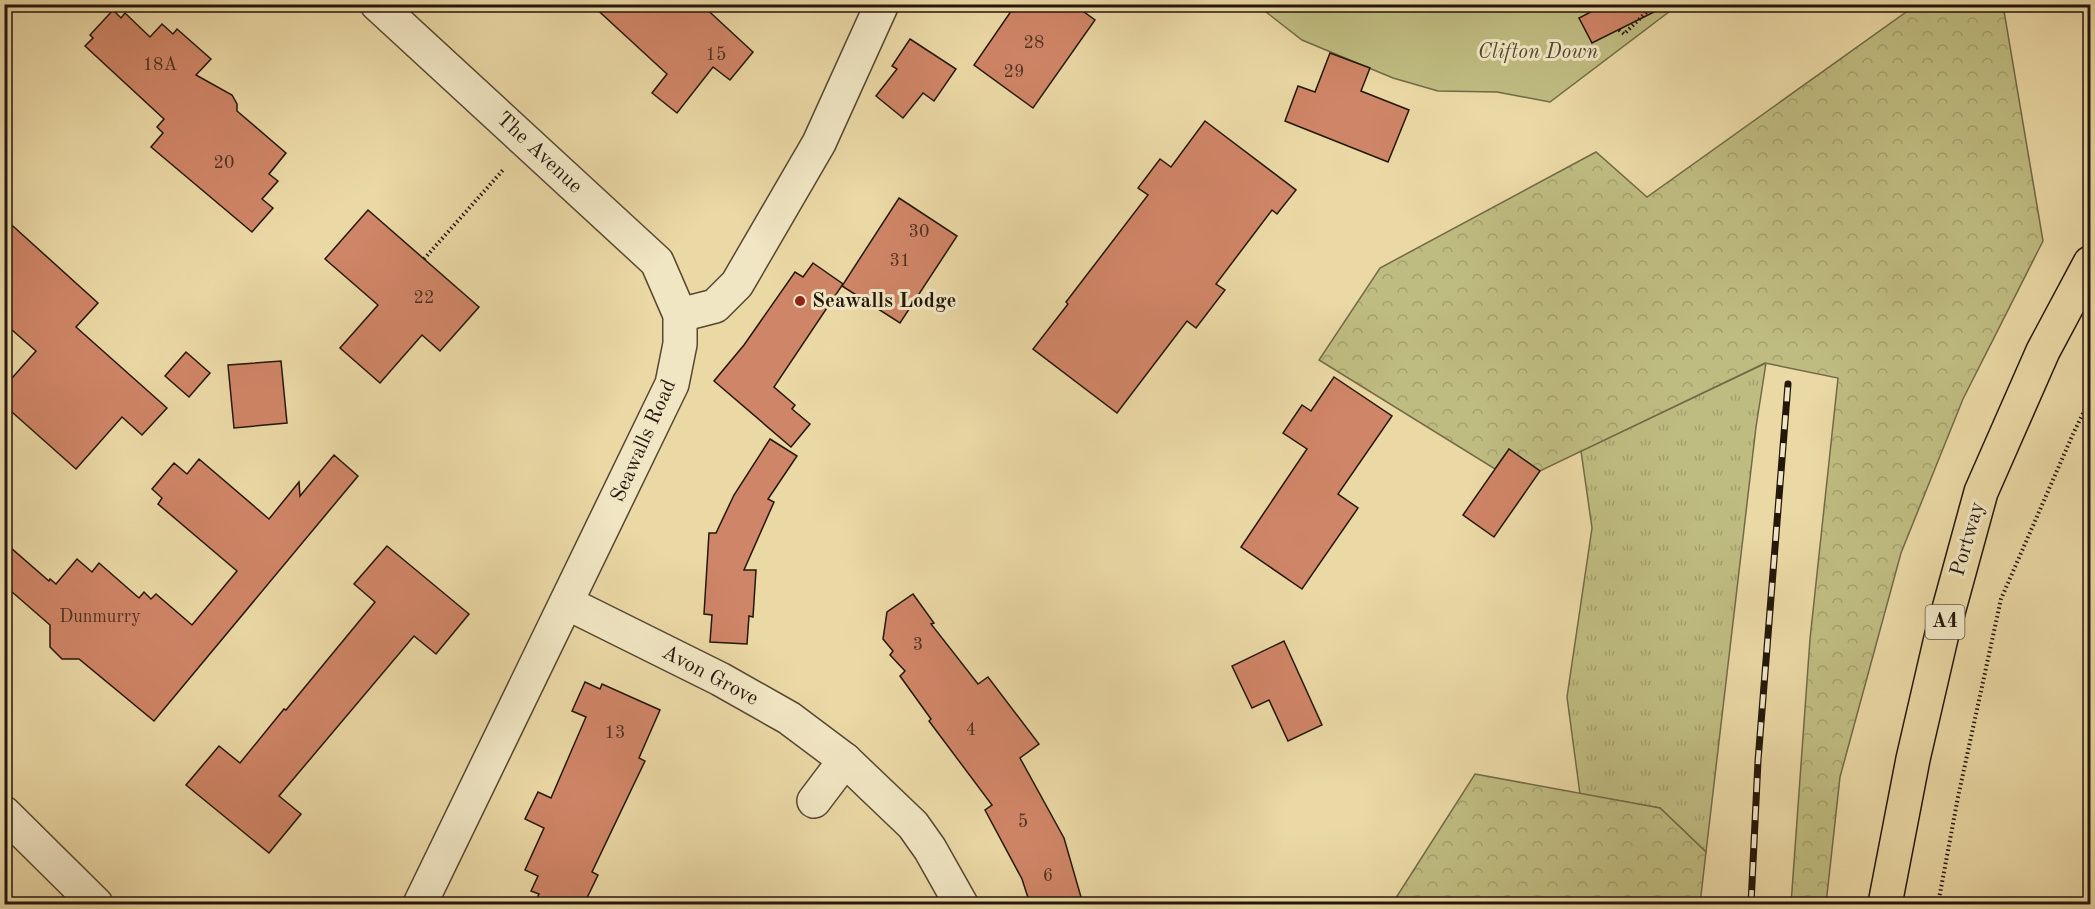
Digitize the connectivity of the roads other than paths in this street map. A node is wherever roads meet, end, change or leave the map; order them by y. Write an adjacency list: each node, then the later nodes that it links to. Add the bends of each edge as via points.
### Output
1 (377, 4): 4 (street, The Avenue, via 657,262)
2 (882, 4): 4 (street, via 819,143 737,284 716,306)
3 (2091, 263): 12 (highway, Portway / A4, via 2043,351 1981,492 1912,759)
4 (680, 315): 5 (street, Seawalls Road, via 680,344 672,384)
5 (567, 603): 6 (street, Avon Grove, via 779,712); 10 (street, Seawalls Road)
6 (845, 760): 7 (street); 11 (street, Avon Grove, via 913,825)
7 (814, 801)
8 (4, 813): 9 (street)
9 (96, 904)
10 (420, 904)
11 (961, 904)
12 (1885, 904)

